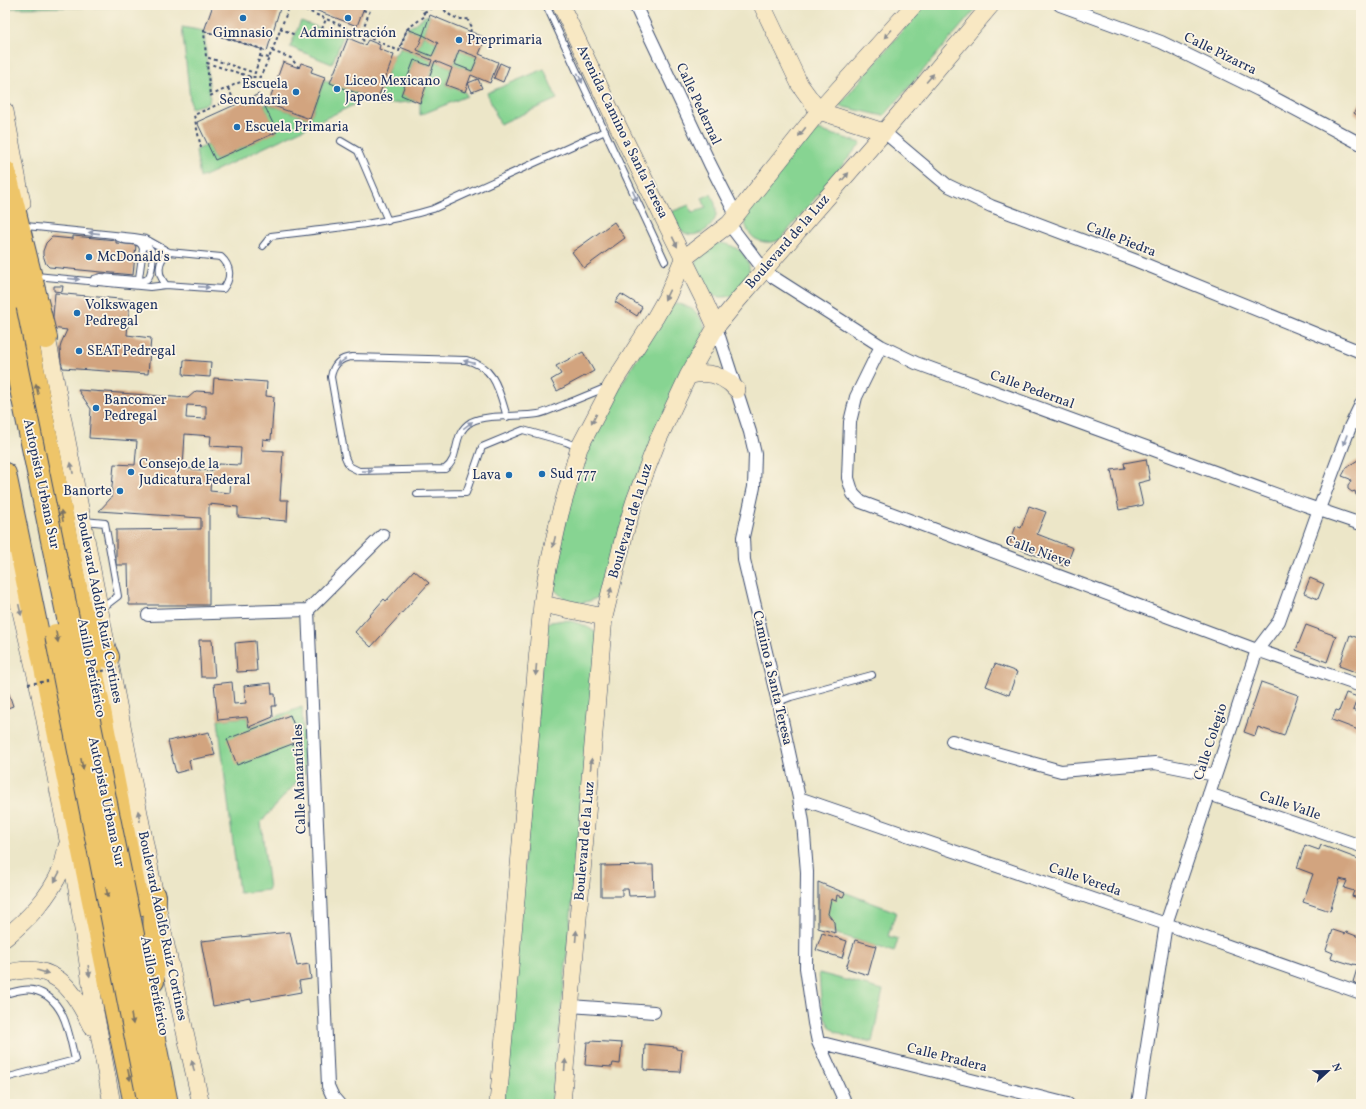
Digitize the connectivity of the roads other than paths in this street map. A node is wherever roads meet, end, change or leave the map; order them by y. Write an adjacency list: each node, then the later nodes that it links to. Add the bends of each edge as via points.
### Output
1 (546, 5): 8 (lane)
2 (561, 5): 8 (street, Avenida Camino a Santa Teresa)
3 (635, 5): 16 (street, Calle Pedernal, via 710,164)
4 (762, 5): 10 (street, via 800,85)
5 (914, 5): 10 (street, one-way to 10)
6 (991, 5): 12 (street, Boulevard de la Luz, one-way to 6)
7 (1060, 5): 14 (street, Calle Pizarra, via 1161,42)
8 (575, 51): 11 (lane, one-way to 11); 23 (street, Avenida Camino a Santa Teresa, one-way to 23)
9 (5, 111): 18 (street, Boulevard Adolfo Ruiz Cortines)
10 (819, 111): 12 (street); 16 (street, one-way to 16)
11 (605, 131): 17 (lane, via 433,209); 24 (lane, one-way to 24)
12 (884, 132): 25 (street, Boulevard de la Luz, one-way to 12); 34 (street, Calle Piedra, via 947,185 991,206 1137,261)
13 (341, 141): 17 (lane, via 358,151)
14 (1361, 144)
15 (5, 172): 18 (highway)
16 (732, 219): 23 (street); 25 (street, Calle Pedernal)
17 (388, 220): 21 (lane, via 271,236)
18 (17, 232): 19 (lane, one-way to 18); 26 (street, Boulevard Adolfo Ruiz Cortines); 32 (highway); 48 (highway, Anillo Periférico, one-way to 18, via 24,322)
19 (113, 234): 20 (lane, via 122,240); 22 (lane, via 146,239)
20 (139, 242): 28 (lane, via 143,249 140,276); 28 (lane, via 145,244 152,254 151,274 147,280)
21 (263, 246)
22 (169, 252): 29 (lane, via 162,259 159,268 162,280); 29 (lane, one-way to 22, via 223,289 229,273 227,264 221,257)
23 (683, 259): 31 (street, Camino a Santa Teresa); 37 (street, one-way to 37, via 668,295)
24 (665, 261)
25 (764, 270): 31 (street, Boulevard de la Luz); 33 (street, Calle Pedernal)
26 (36, 276): 27 (lane, one-way to 27); 32 (street, Boulevard Adolfo Ruiz Cortines)
27 (89, 280): 28 (lane, via 101,277); 29 (lane, via 150,287)
28 (135, 280)
29 (166, 284)
30 (5, 311): 82 (highway, Autopista Urbana Sur, bridge)
31 (716, 328): 35 (street, Boulevard de la Luz); 38 (street, Camino a Santa Teresa)
32 (46, 338): 54 (street, Boulevard Adolfo Ruiz Cortines, one-way to 32)
33 (881, 346): 44 (street, Calle Pedernal, via 924,366); 53 (street, Calle Nieve, via 856,397 850,422 848,478 853,494 861,502)
34 (1361, 352)
35 (688, 376): 38 (street, via 702,373 717,375); 52 (street, Boulevard de la Luz, one-way to 35, via 634,500 657,442)
36 (5, 379): 81 (highway, Autopista Urbana Sur, one-way to 81, bridge)
37 (612, 385): 40 (lane, via 540,414); 41 (street, one-way to 41)
38 (738, 390): 57 (street, Camino a Santa Teresa, via 753,443 755,466 754,487 743,537 744,560)
39 (1361, 404): 44 (street, Calle Colegio, one-way to 44)
40 (507, 417): 40 (lane, one-way to 40, via 494,379 484,368 466,360 352,357 342,359 332,371 345,457 349,466 359,471 445,469 453,460 458,436 466,426 478,420)
41 (579, 448): 43 (lane, via 523,430 482,447 466,493); 49 (street, one-way to 49, via 558,521)
42 (5, 474): 70 (highway)
43 (417, 494)
44 (1319, 509): 45 (street, Calle Pedernal); 53 (street, Calle Colegio, via 1279,621)
45 (1361, 524)
46 (383, 535): 50 (street)
47 (6, 554): 62 (street, one-way to 62, via 38,684)
48 (76, 591): 54 (highway); 69 (highway, Anillo Periférico)
49 (542, 604): 52 (street); 85 (street, one-way to 85)
50 (308, 610): 51 (street); 84 (street, Calle Manantiales, via 328,1086)
51 (148, 615)
52 (604, 617): 73 (street, Boulevard de la Luz, one-way to 52)
53 (1257, 650): 56 (street, Calle Nieve); 59 (street, Calle Colegio)
54 (108, 657): 65 (street, Boulevard Adolfo Ruiz Cortines, one-way to 54)
55 (872, 675): 57 (lane)
56 (1361, 686)
57 (778, 702): 61 (street, Camino a Santa Teresa)
58 (952, 741): 59 (street, via 1061,771 1155,763)
59 (1215, 775): 60 (street, Calle Colegio)
60 (1209, 794): 63 (street, Calle Valle); 66 (street, Calle Colegio)
61 (799, 798): 66 (street, Calle Vereda); 75 (street, Camino a Santa Teresa, via 807,872 806,968)
62 (68, 840): 64 (street); 67 (street, one-way to 67, via 61,869 50,891 30,918)
63 (1361, 846)
64 (78, 895): 70 (highway); 76 (street, one-way to 76)
65 (154, 896): 69 (highway); 78 (street, Boulevard Adolfo Ruiz Cortines, one-way to 65)
66 (1166, 924): 71 (street, Calle Vereda); 89 (street, Calle Colegio)
67 (5, 938)
68 (5, 974): 76 (street, one-way to 76, via 38,970 60,980 73,992 83,1007)
69 (153, 981): 83 (highway, Anillo Periférico)
70 (109, 984): 80 (highway, one-way to 80)
71 (1361, 993)
72 (5, 994): 77 (lane, via 33,990 50,997 66,1021 75,1060)
73 (570, 1006): 74 (street); 86 (street, Boulevard de la Luz, one-way to 73)
74 (654, 1012)
75 (818, 1042): 87 (street, Camino a Santa Teresa); 88 (street, Calle Pradera)
76 (100, 1045): 79 (street)
77 (5, 1078)
78 (202, 1101)
79 (112, 1104)
80 (135, 1104)
81 (149, 1104)
82 (167, 1104)
83 (178, 1104)
84 (339, 1104)
85 (498, 1104)
86 (562, 1104)
87 (846, 1104)
88 (1068, 1104)
89 (1138, 1104)

